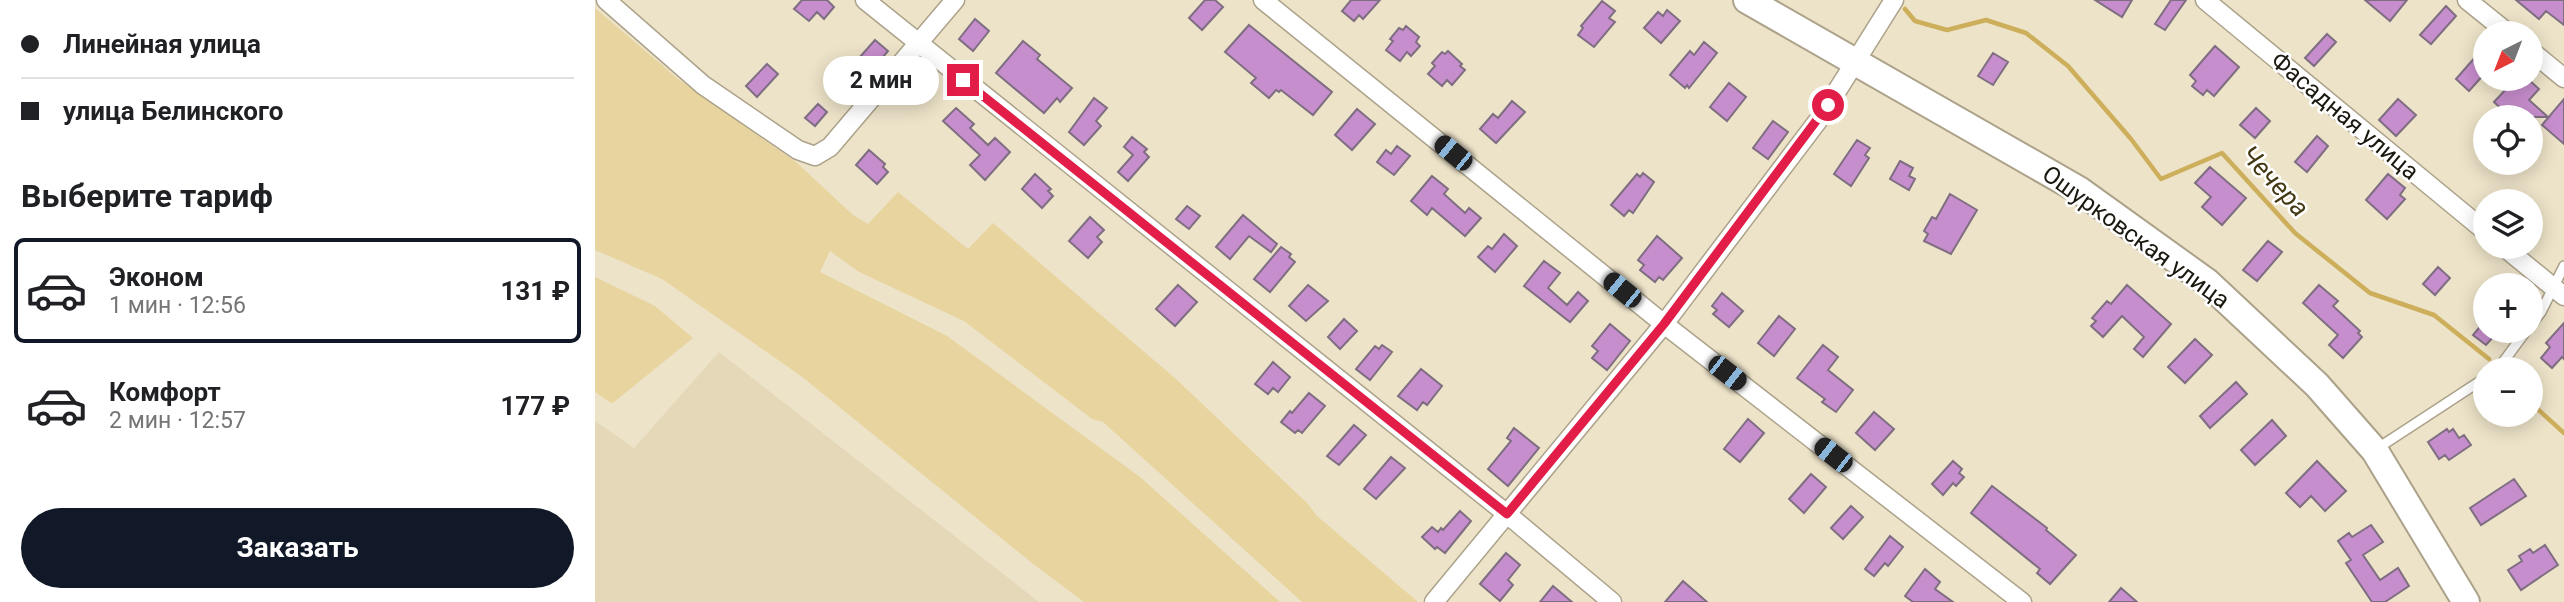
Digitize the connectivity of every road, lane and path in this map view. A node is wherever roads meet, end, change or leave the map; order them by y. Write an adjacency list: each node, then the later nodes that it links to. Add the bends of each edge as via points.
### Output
1 (606, 0): 10 (street, via 703,85 798,150 815,156 830,148)
2 (865, 0): 10 (street)
3 (955, 0): 10 (street)
4 (1263, 0): 19 (street)
5 (1747, 0): 12 (street, Ошурковская улица)
6 (1894, 0): 12 (street)
7 (2205, 0): 14 (street, Фасадная улица)
8 (2467, 0): 9 (street)
9 (2493, 21)
10 (919, 45): 22 (street)
11 (2543, 61): 13 (street)
12 (1856, 62): 19 (street, via 1820,118); 21 (street, Ошурковская улица, via 2079,190 2207,282 2317,385)
13 (2564, 78)
14 (2473, 221)
15 (2519, 259): 17 (street)
16 (2564, 266): 17 (lane)
17 (2558, 291): 18 (lane)
18 (2543, 310)
19 (1664, 324): 22 (street); 25 (street)
20 (2473, 386): 21 (lane)
21 (2375, 451): 26 (street, Ошурковская улица)
22 (1507, 514): 23 (street); 24 (street)
23 (1434, 602)
24 (1612, 602)
25 (2022, 602)
26 (2466, 602)

